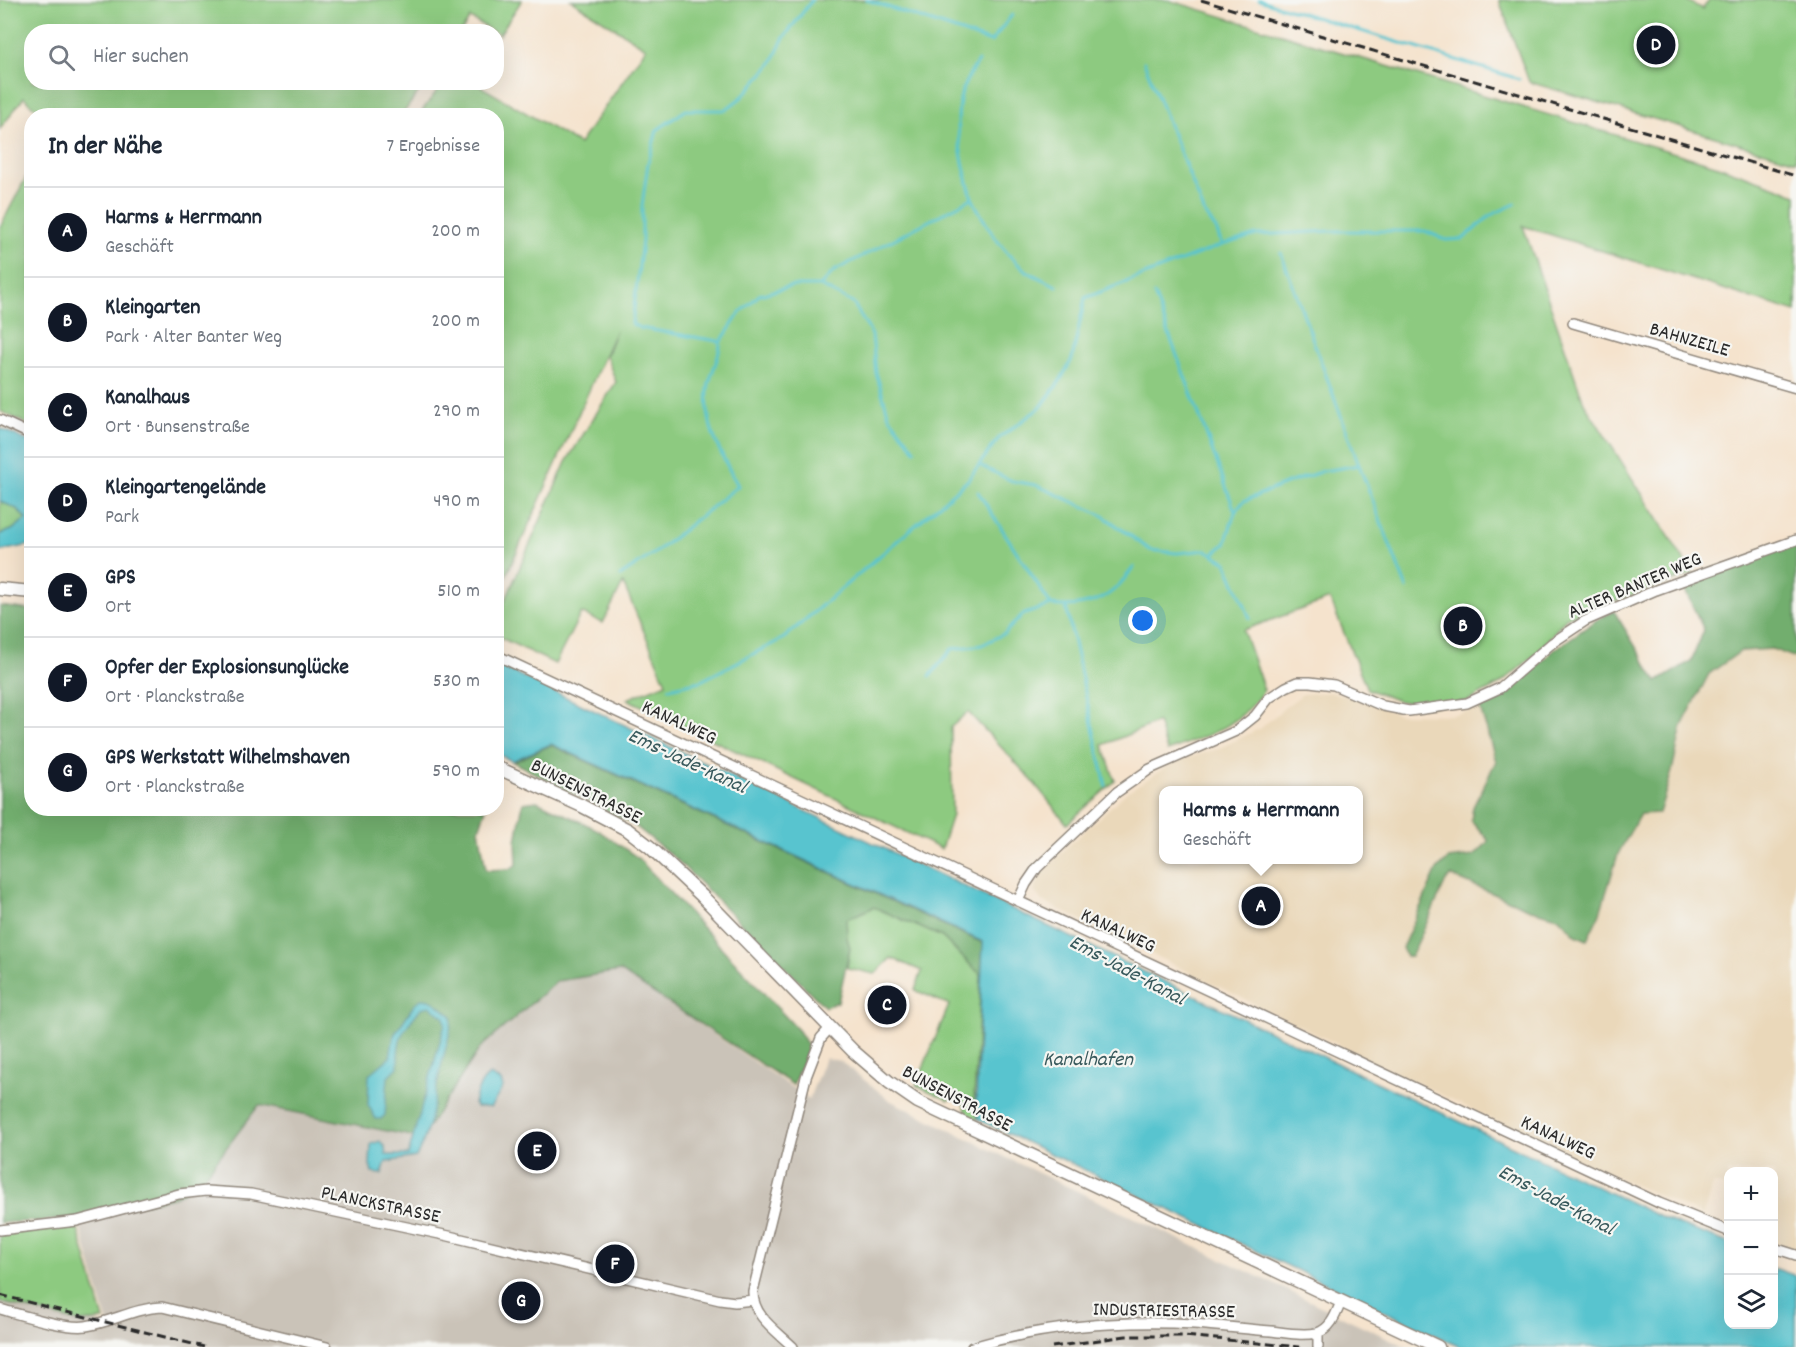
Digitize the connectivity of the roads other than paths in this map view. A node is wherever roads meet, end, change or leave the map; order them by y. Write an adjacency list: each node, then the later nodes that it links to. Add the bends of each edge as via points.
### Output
1 (1573, 324): 2 (street, BAHNZEILE)
2 (1796, 388)
3 (0, 420): 4 (street)
4 (24, 431)
5 (1796, 540): 10 (street, ALTER BANTER WEG, via 1656,590 1585,621 1500,688 1467,703 1402,711 1321,682 1297,682 1286,687 1236,731 1150,769 1117,792 1037,868)
6 (0, 589): 7 (street)
7 (24, 591)
8 (504, 659): 10 (street, KANALWEG)
9 (504, 770): 11 (street, BUNSENSTRASSE, via 628,830 650,847)
10 (1018, 901): 12 (street, KANALWEG, via 1659,1203)
11 (830, 1028): 16 (street, via 821,1038 806,1077); 17 (street, BUNSENSTRASSE, via 889,1082 926,1107)
12 (1724, 1229)
13 (0, 1230): 16 (street, PLANCKSTRASSE, via 77,1221 179,1194 228,1191 449,1236 720,1300)
14 (1778, 1250): 15 (street)
15 (1796, 1255)
16 (753, 1300): 21 (street, via 762,1317)
17 (1341, 1302): 19 (street, via 1330,1324); 24 (street, BUNSENSTRASSE)
18 (0, 1310): 20 (street, via 76,1327 147,1307 162,1307)
19 (1318, 1333): 22 (street, INDUSTRIESTRASSE, via 1195,1324 1112,1323 1038,1332); 23 (street)
20 (327, 1347)
21 (793, 1347)
22 (972, 1347)
23 (1318, 1347)
24 (1438, 1347)

